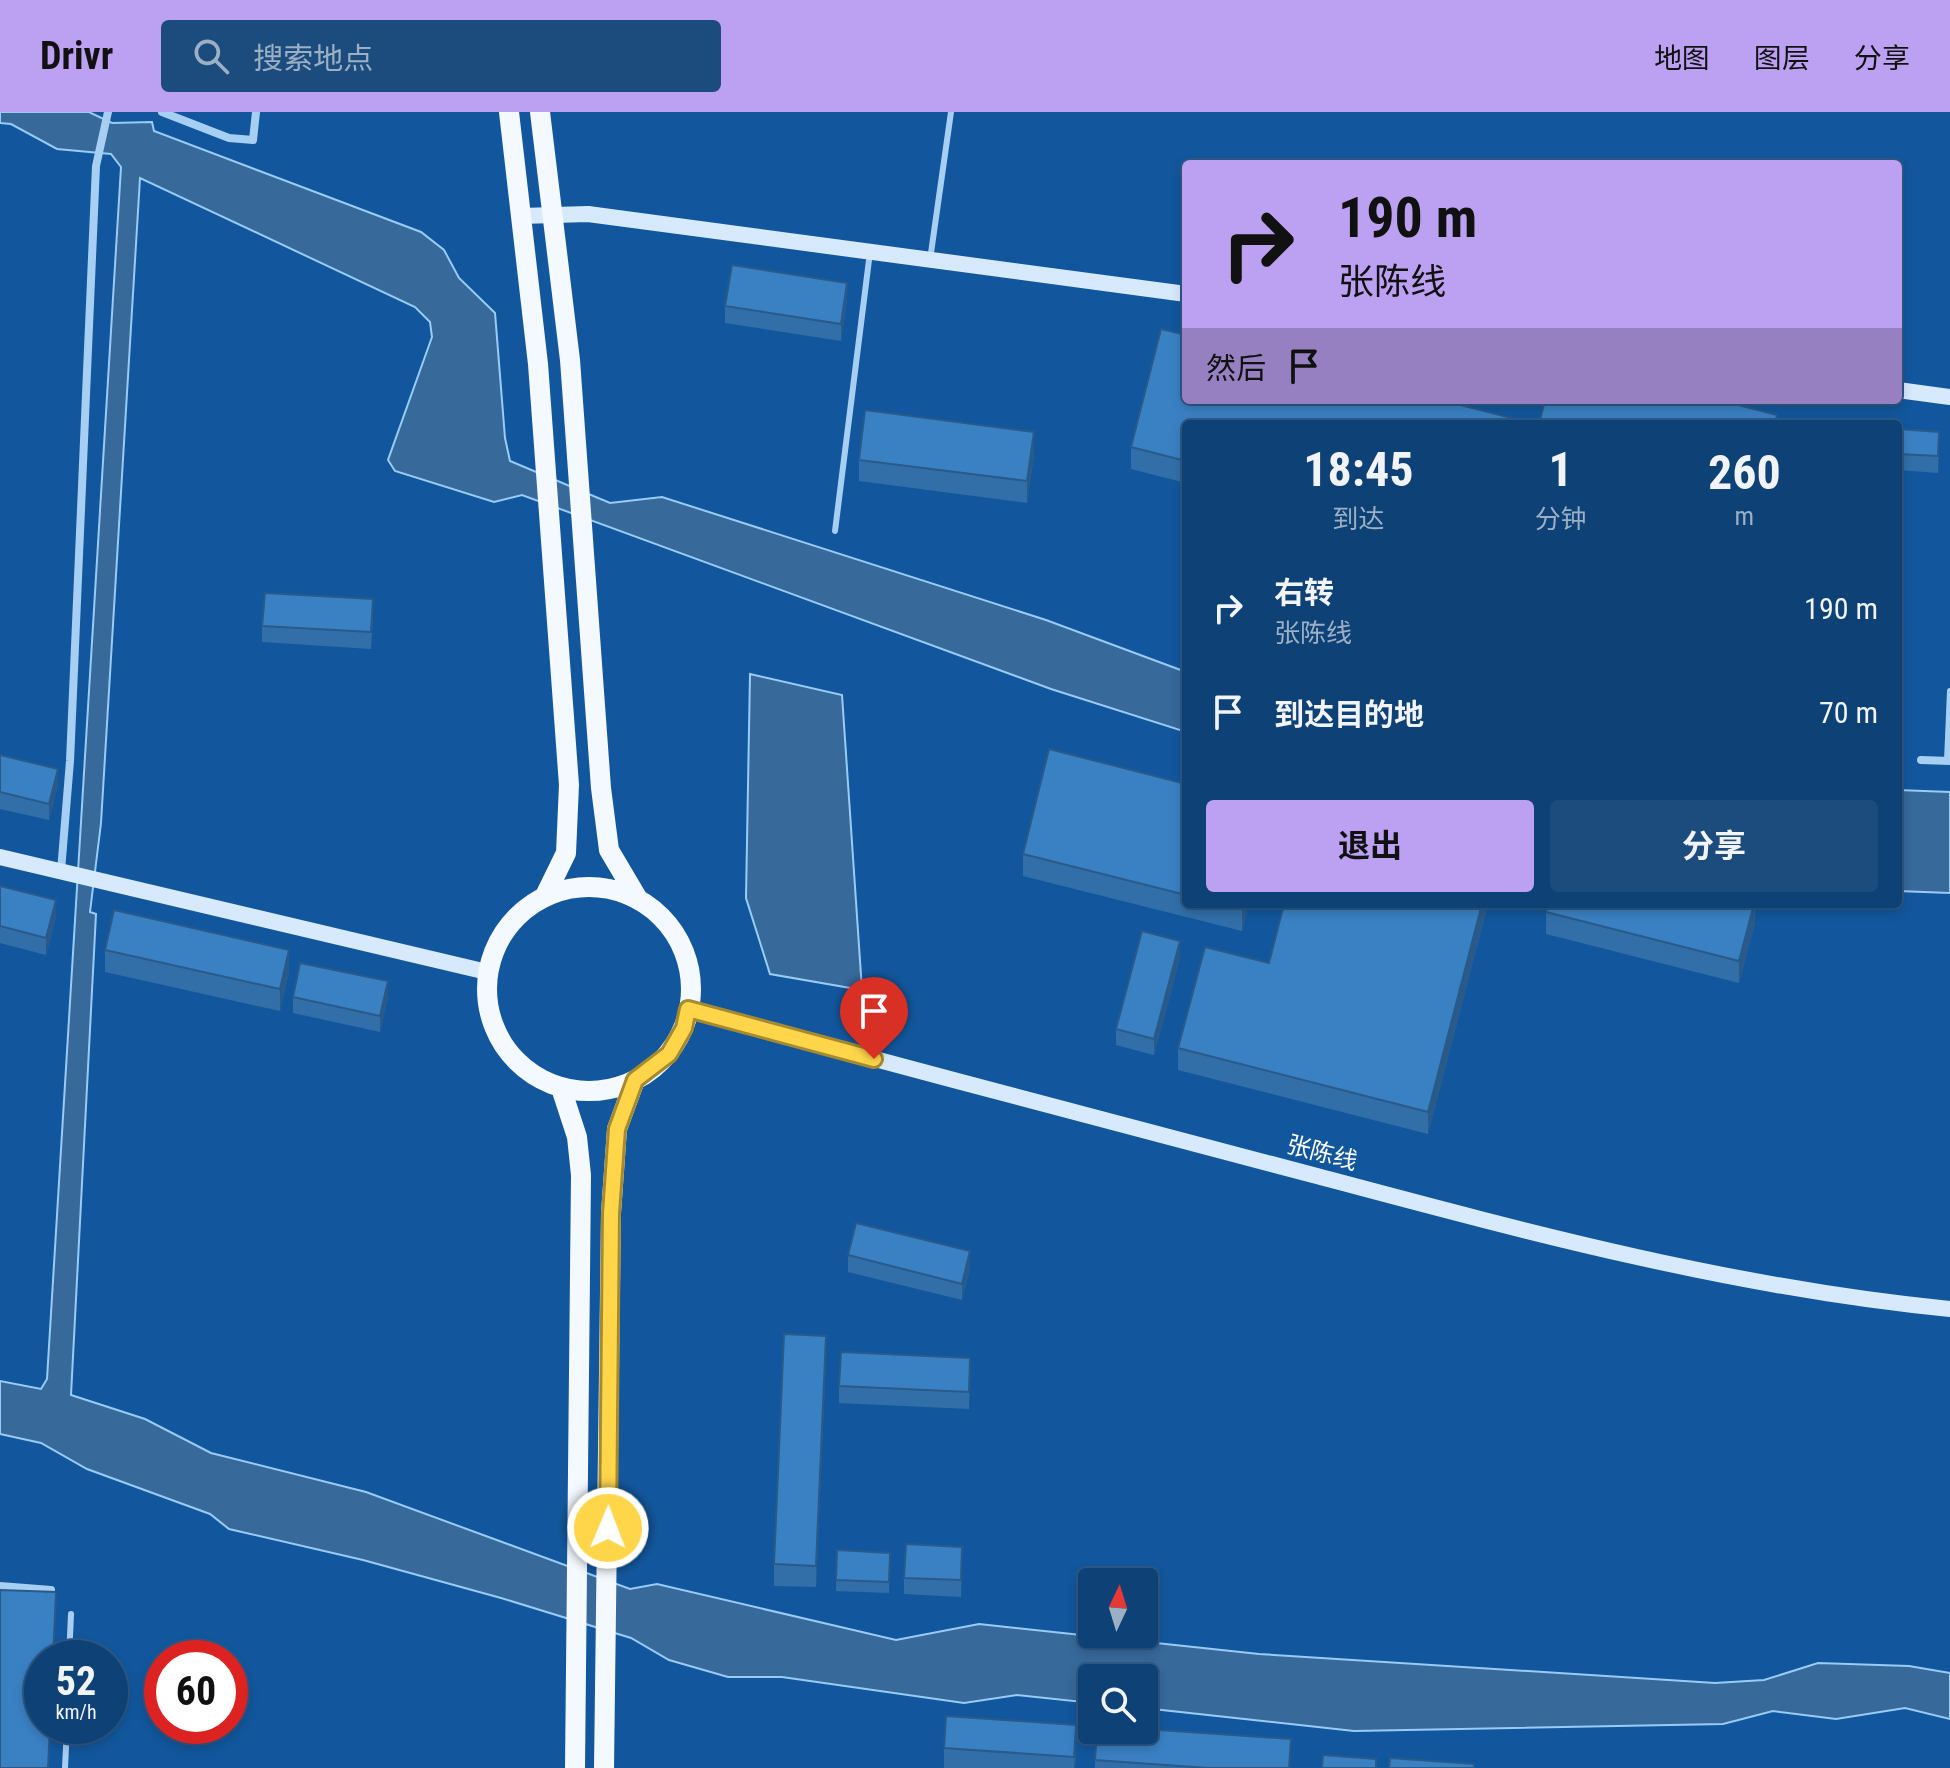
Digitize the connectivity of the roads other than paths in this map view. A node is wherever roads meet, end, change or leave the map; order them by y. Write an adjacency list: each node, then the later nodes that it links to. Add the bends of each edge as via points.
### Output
1 (108, 112): 19 (street, via 96,166)
2 (162, 112): 3 (street, via 229,138 253,140)
3 (256, 112)
4 (509, 112): 8 (main road)
5 (540, 112): 7 (main road)
6 (951, 112): 10 (lane)
7 (552, 214): 8 (main road); 9 (main road, via 588,214); 21 (main road, via 578,453 601,788 609,850)
8 (521, 216): 20 (main road, via 553,534 569,785 566,853)
9 (871, 252): 10 (main road); 14 (lane)
10 (930, 260): 11 (main road)
11 (1182, 293)
12 (1902, 391): 13 (main road)
13 (1950, 397)
14 (835, 531)
15 (1950, 691): 17 (lane)
16 (1921, 760): 17 (street)
17 (1949, 761)
18 (0, 857): 19 (main road)
19 (61, 872): 22 (main road)
20 (545, 896): 21 (main road, via 579,887 612,889); 22 (main road, via 509,923)
21 (638, 899): 23 (main road, via 674,931 687,959 692,994)
22 (487, 972): 25 (main road, via 491,1024 504,1047 529,1073)
23 (688, 1009): 24 (main road, via 669,1054); 26 (main road, 张陈线, via 1384,1194 1727,1278)
24 (635, 1080): 25 (main road, via 595,1092); 34 (main road, via 617,1129 611,1213)
25 (561, 1088): 33 (main road, via 577,1137 581,1175)
26 (1950, 1309)
27 (0, 1586): 28 (street)
28 (51, 1590)
29 (71, 1614): 30 (lane)
30 (70, 1640)
31 (66, 1744): 32 (lane)
32 (65, 1768)
33 (575, 1768)
34 (604, 1768)

